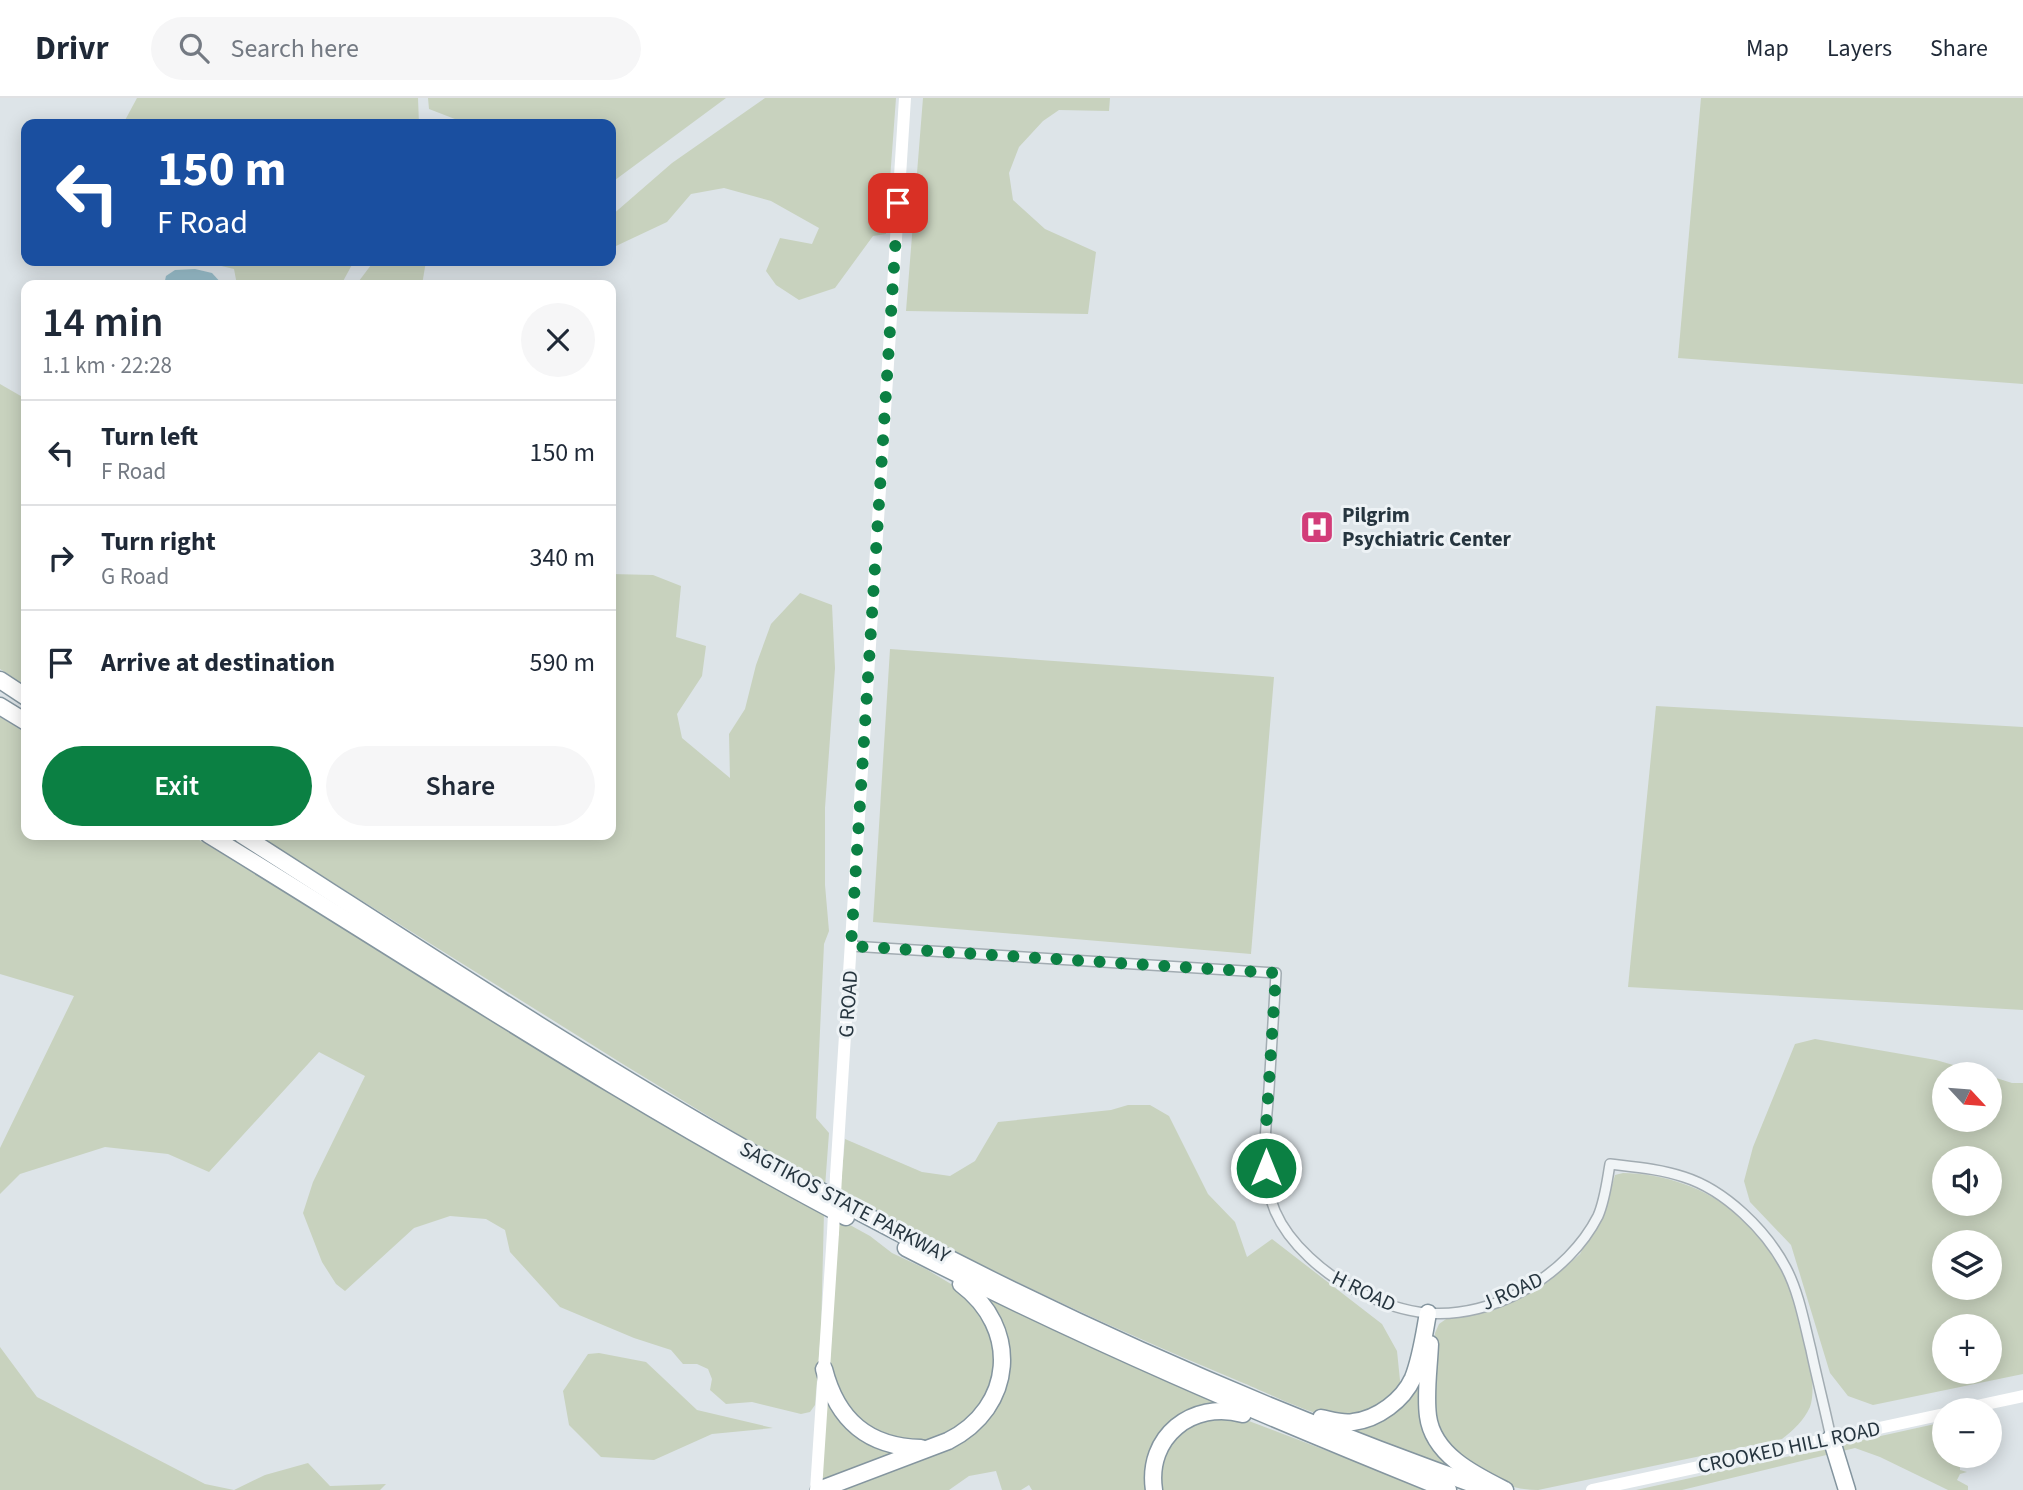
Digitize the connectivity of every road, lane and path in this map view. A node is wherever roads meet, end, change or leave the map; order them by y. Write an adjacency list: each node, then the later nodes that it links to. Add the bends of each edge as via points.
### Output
1 (905, 98): 8 (street, G ROAD)
2 (0, 680): 3 (highway)
3 (21, 694)
4 (0, 706): 5 (highway)
5 (21, 719)
6 (217, 840): 9 (highway, SAGTIKOS STATE PARKWAY, via 706,1140)
7 (250, 840): 12 (highway, SAGTIKOS STATE PARKWAY, via 613,1070 764,1159 1002,1284)
8 (851, 946): 10 (street, H ROAD, via 1276,973 1265,1144 1275,1212 1299,1246 1330,1276 1382,1302); 11 (street, G ROAD, bridge)
9 (931, 1261): 16 (highway, SAGTIKOS STATE PARKWAY, via 1143,1363); 18 (highway, via 986,1308 999,1334 1002,1356 996,1392 983,1413 958,1436)
10 (1428, 1313): 12 (highway, via 1412,1380 1393,1404 1366,1419 1352,1423 1322,1418); 17 (street, J ROAD, via 1451,1313 1498,1301 1520,1293 1560,1267 1598,1215 1610,1164 1686,1178 1742,1213 1786,1267 1798,1297); 23 (highway, via 1428,1418 1433,1432 1459,1463)
11 (824, 1369): 18 (highway, via 833,1396 858,1428 891,1445); 19 (street, G ROAD)
12 (1212, 1381): 22 (highway, SAGTIKOS STATE PARKWAY)
13 (2023, 1396): 14 (street)
14 (2002, 1401)
15 (1932, 1417): 17 (street, CROOKED HILL ROAD)
16 (1312, 1435): 20 (highway, via 1233,1411 1199,1414 1182,1422 1163,1444 1155,1463); 21 (highway, SAGTIKOS STATE PARKWAY)
17 (1831, 1438): 24 (street, CROOKED HILL ROAD); 25 (highway)
18 (927, 1449): 19 (highway)
19 (818, 1490)
20 (1154, 1490)
21 (1448, 1490)
22 (1490, 1490)
23 (1505, 1490)
24 (1592, 1490)
25 (1847, 1490)

